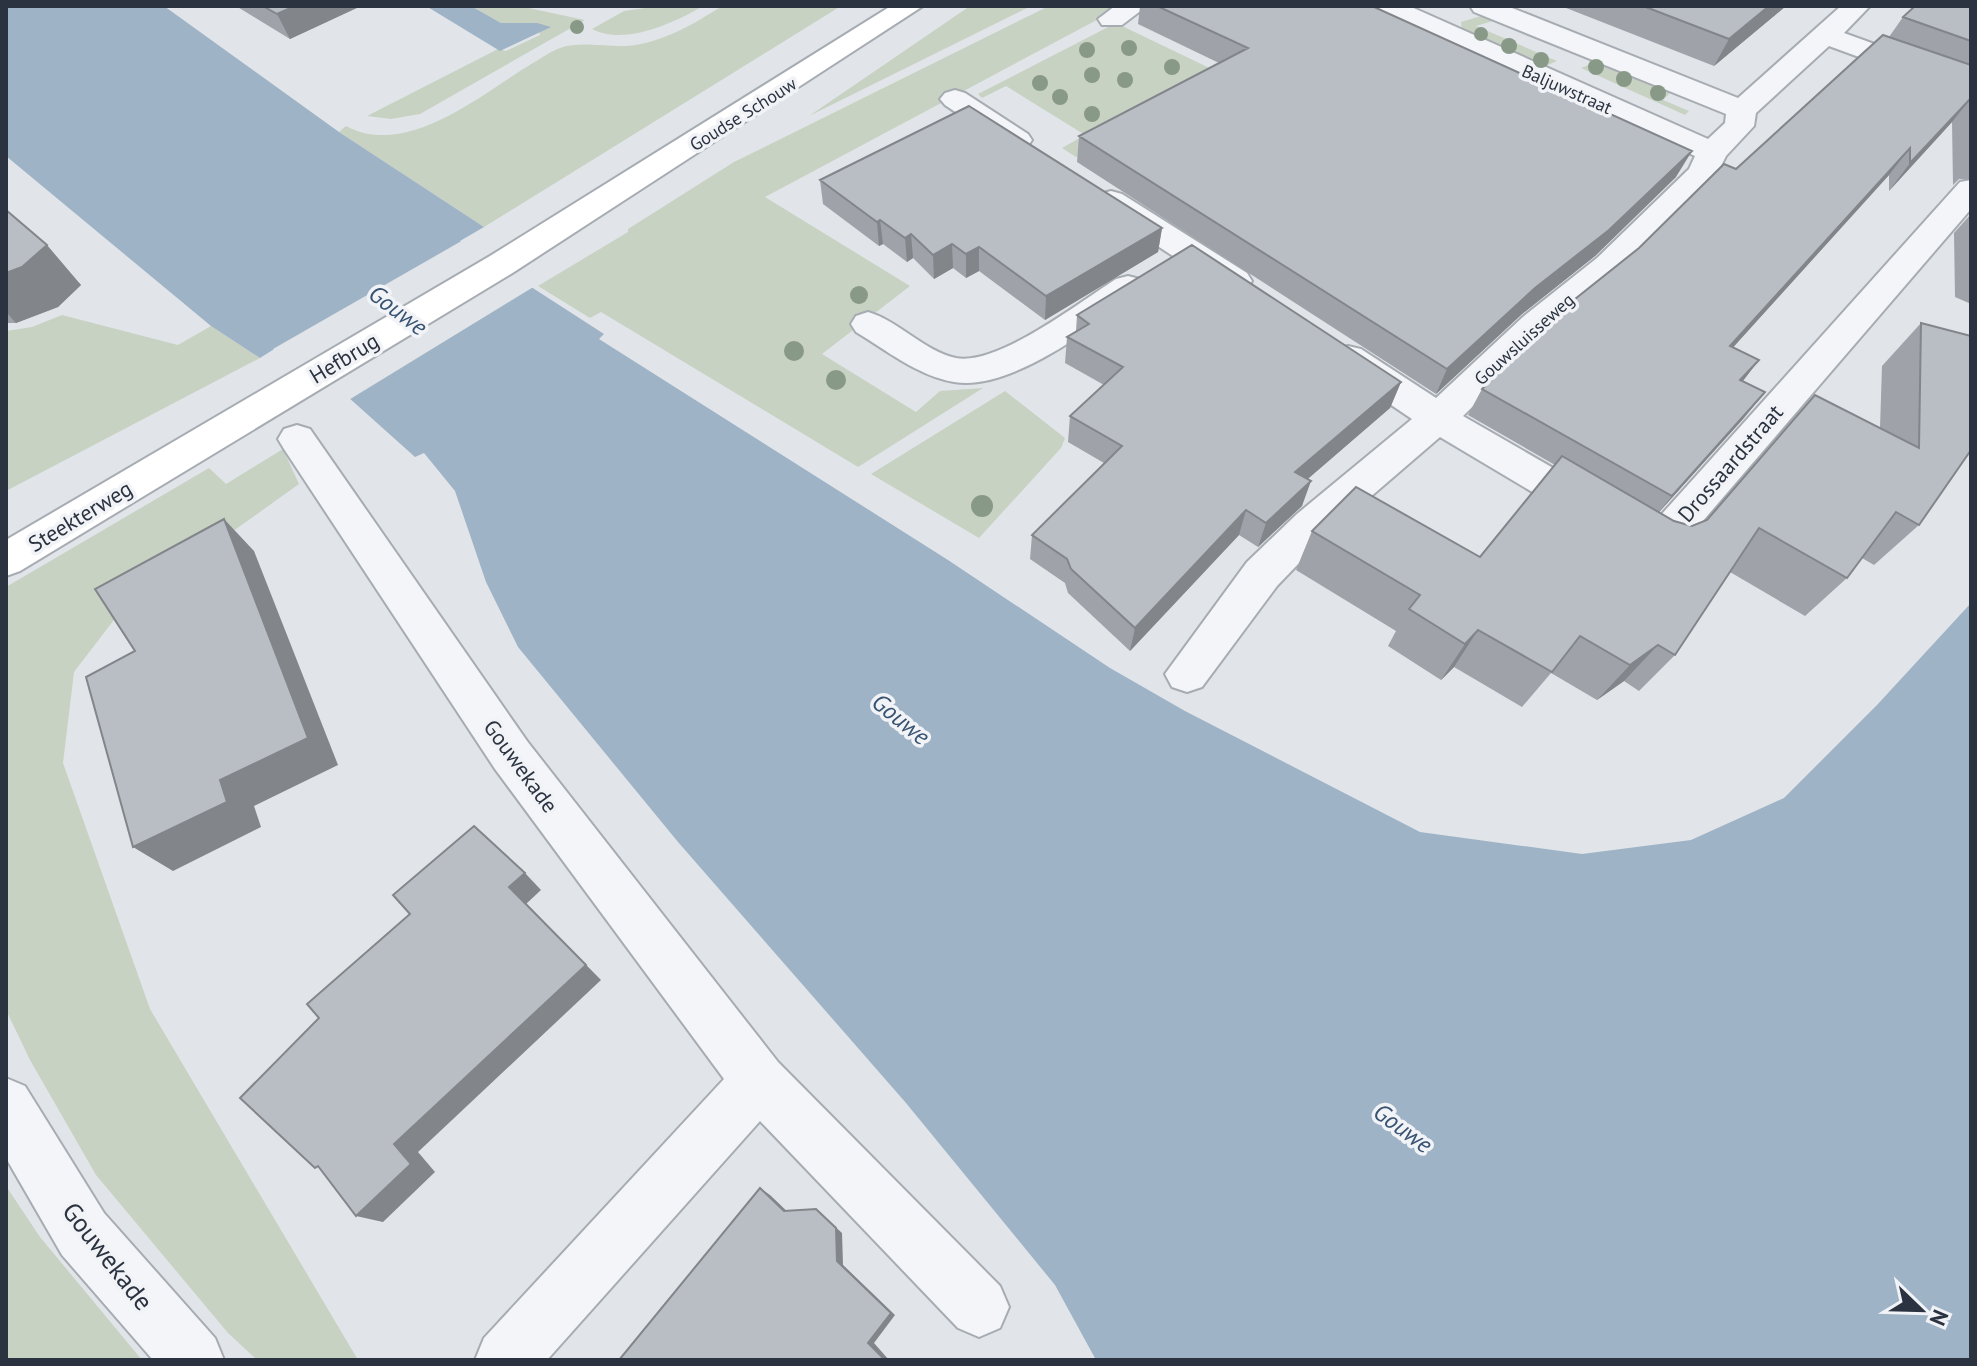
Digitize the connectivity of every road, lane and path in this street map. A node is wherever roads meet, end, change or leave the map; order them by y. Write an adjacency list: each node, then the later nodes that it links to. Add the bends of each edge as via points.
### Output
1 (910, 6): 15 (main road, Goudse Schouw)
2 (1387, 6): 6 (street, Baljuwstraat)
3 (1449, 6): 6 (street)
4 (1483, 6): 10 (street, Baljuwstraat)
5 (1857, 6): 7 (street, Gouwsluisseweg)
6 (1425, 23): 11 (street, Baljuwstraat)
7 (1822, 34): 8 (street); 10 (street, Gouwsluisseweg)
8 (1971, 89)
9 (955, 99): 12 (street)
10 (1742, 110): 11 (street, Gouwsluisseweg, via 1739,126)
11 (1712, 152): 20 (street, Gouwsluisseweg, via 1703,173 1609,266 1536,324)
12 (1048, 160)
13 (1086, 185): 16 (street)
14 (1971, 189): 20 (street, Drossaardstraat, via 1657,547)
15 (575, 219): 22 (main road, Hefbrug)
16 (1189, 252): 17 (street); 18 (street, via 1027,348 971,373 950,369)
17 (1267, 303)
18 (868, 324)
19 (1320, 338): 20 (street)
20 (1438, 418): 24 (street, Gouwsluisseweg, via 1311,525 1262,574)
21 (297, 439): 25 (street, Gouwekade, via 511,755)
22 (154, 472): 23 (main road, Steekterweg)
23 (6, 560)
24 (1187, 674)
25 (759, 1081): 27 (street, Gouwekade); 29 (street)
26 (6, 1105): 28 (street, Gouwekade, via 83,1234)
27 (979, 1307)
28 (193, 1360)
29 (506, 1360)

